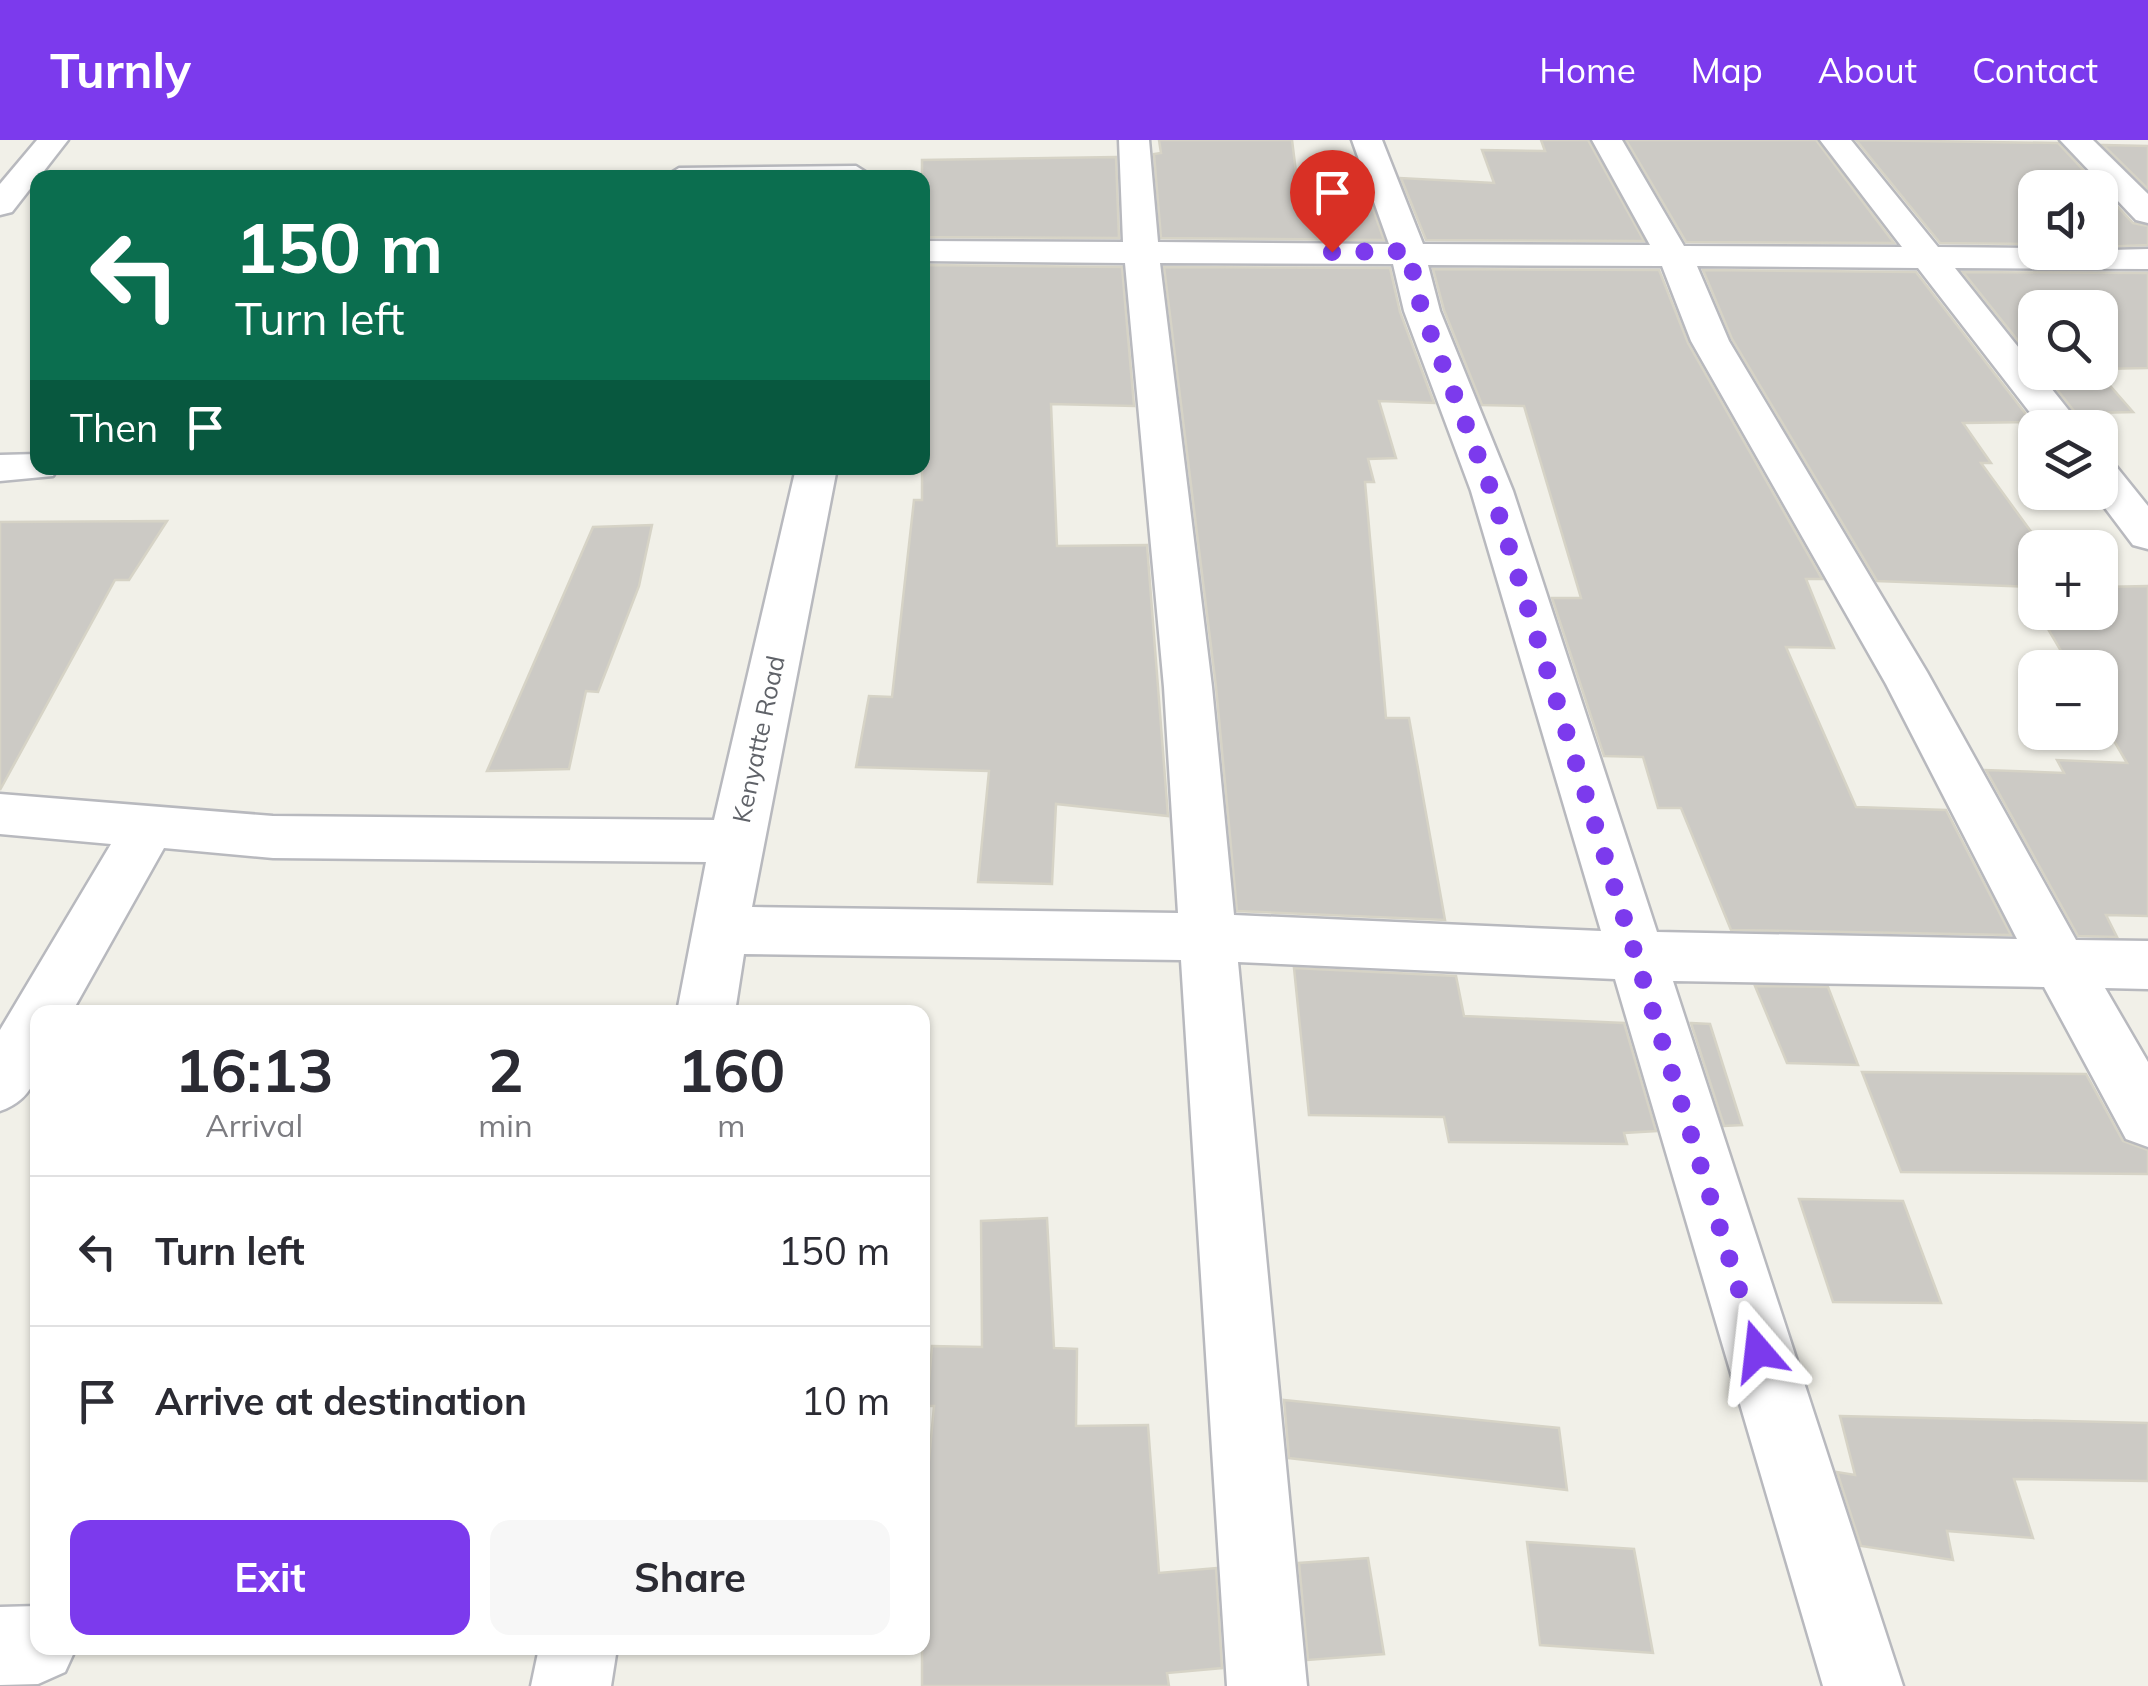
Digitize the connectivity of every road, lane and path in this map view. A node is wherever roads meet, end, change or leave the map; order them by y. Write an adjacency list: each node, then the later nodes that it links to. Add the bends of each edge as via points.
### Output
1 (53, 140): 8 (street)
2 (862, 140): 9 (street)
3 (1134, 140): 13 (street)
4 (1366, 140): 11 (street)
5 (1607, 140): 14 (street)
6 (1835, 140): 15 (street)
7 (2075, 140): 10 (street)
8 (33, 170)
9 (857, 170)
10 (2148, 212)
11 (1408, 251): 13 (street); 14 (street); 28 (street, via 1422,311 1492,492)
12 (930, 252): 13 (street)
13 (1142, 252): 27 (street)
14 (1672, 255): 15 (street); 30 (street, via 1710,341 1910,684)
15 (1930, 260): 16 (street); 17 (street)
16 (2148, 260)
17 (2049, 410)
18 (30, 467): 19 (street)
19 (0, 468)
20 (814, 475): 25 (street, Kenyatte Road)
21 (2118, 497): 22 (street)
22 (2148, 535)
23 (0, 814): 24 (street)
24 (150, 825): 25 (street, via 273,837); 31 (street)
25 (736, 841): 26 (street, Kenyatte Road)
26 (723, 930): 27 (street); 32 (street, Kenyatte Road)
27 (1209, 937): 28 (street); 40 (street)
28 (1636, 956): 30 (street); 41 (street)
29 (2148, 964): 30 (street)
30 (2063, 966): 35 (street)
31 (46, 1005)
32 (707, 1005)
33 (30, 1033): 34 (street)
34 (0, 1084)
35 (2148, 1119)
36 (30, 1644): 37 (street)
37 (0, 1646)
38 (577, 1655): 39 (street)
39 (571, 1686)
40 (1267, 1686)
41 (1862, 1686)

